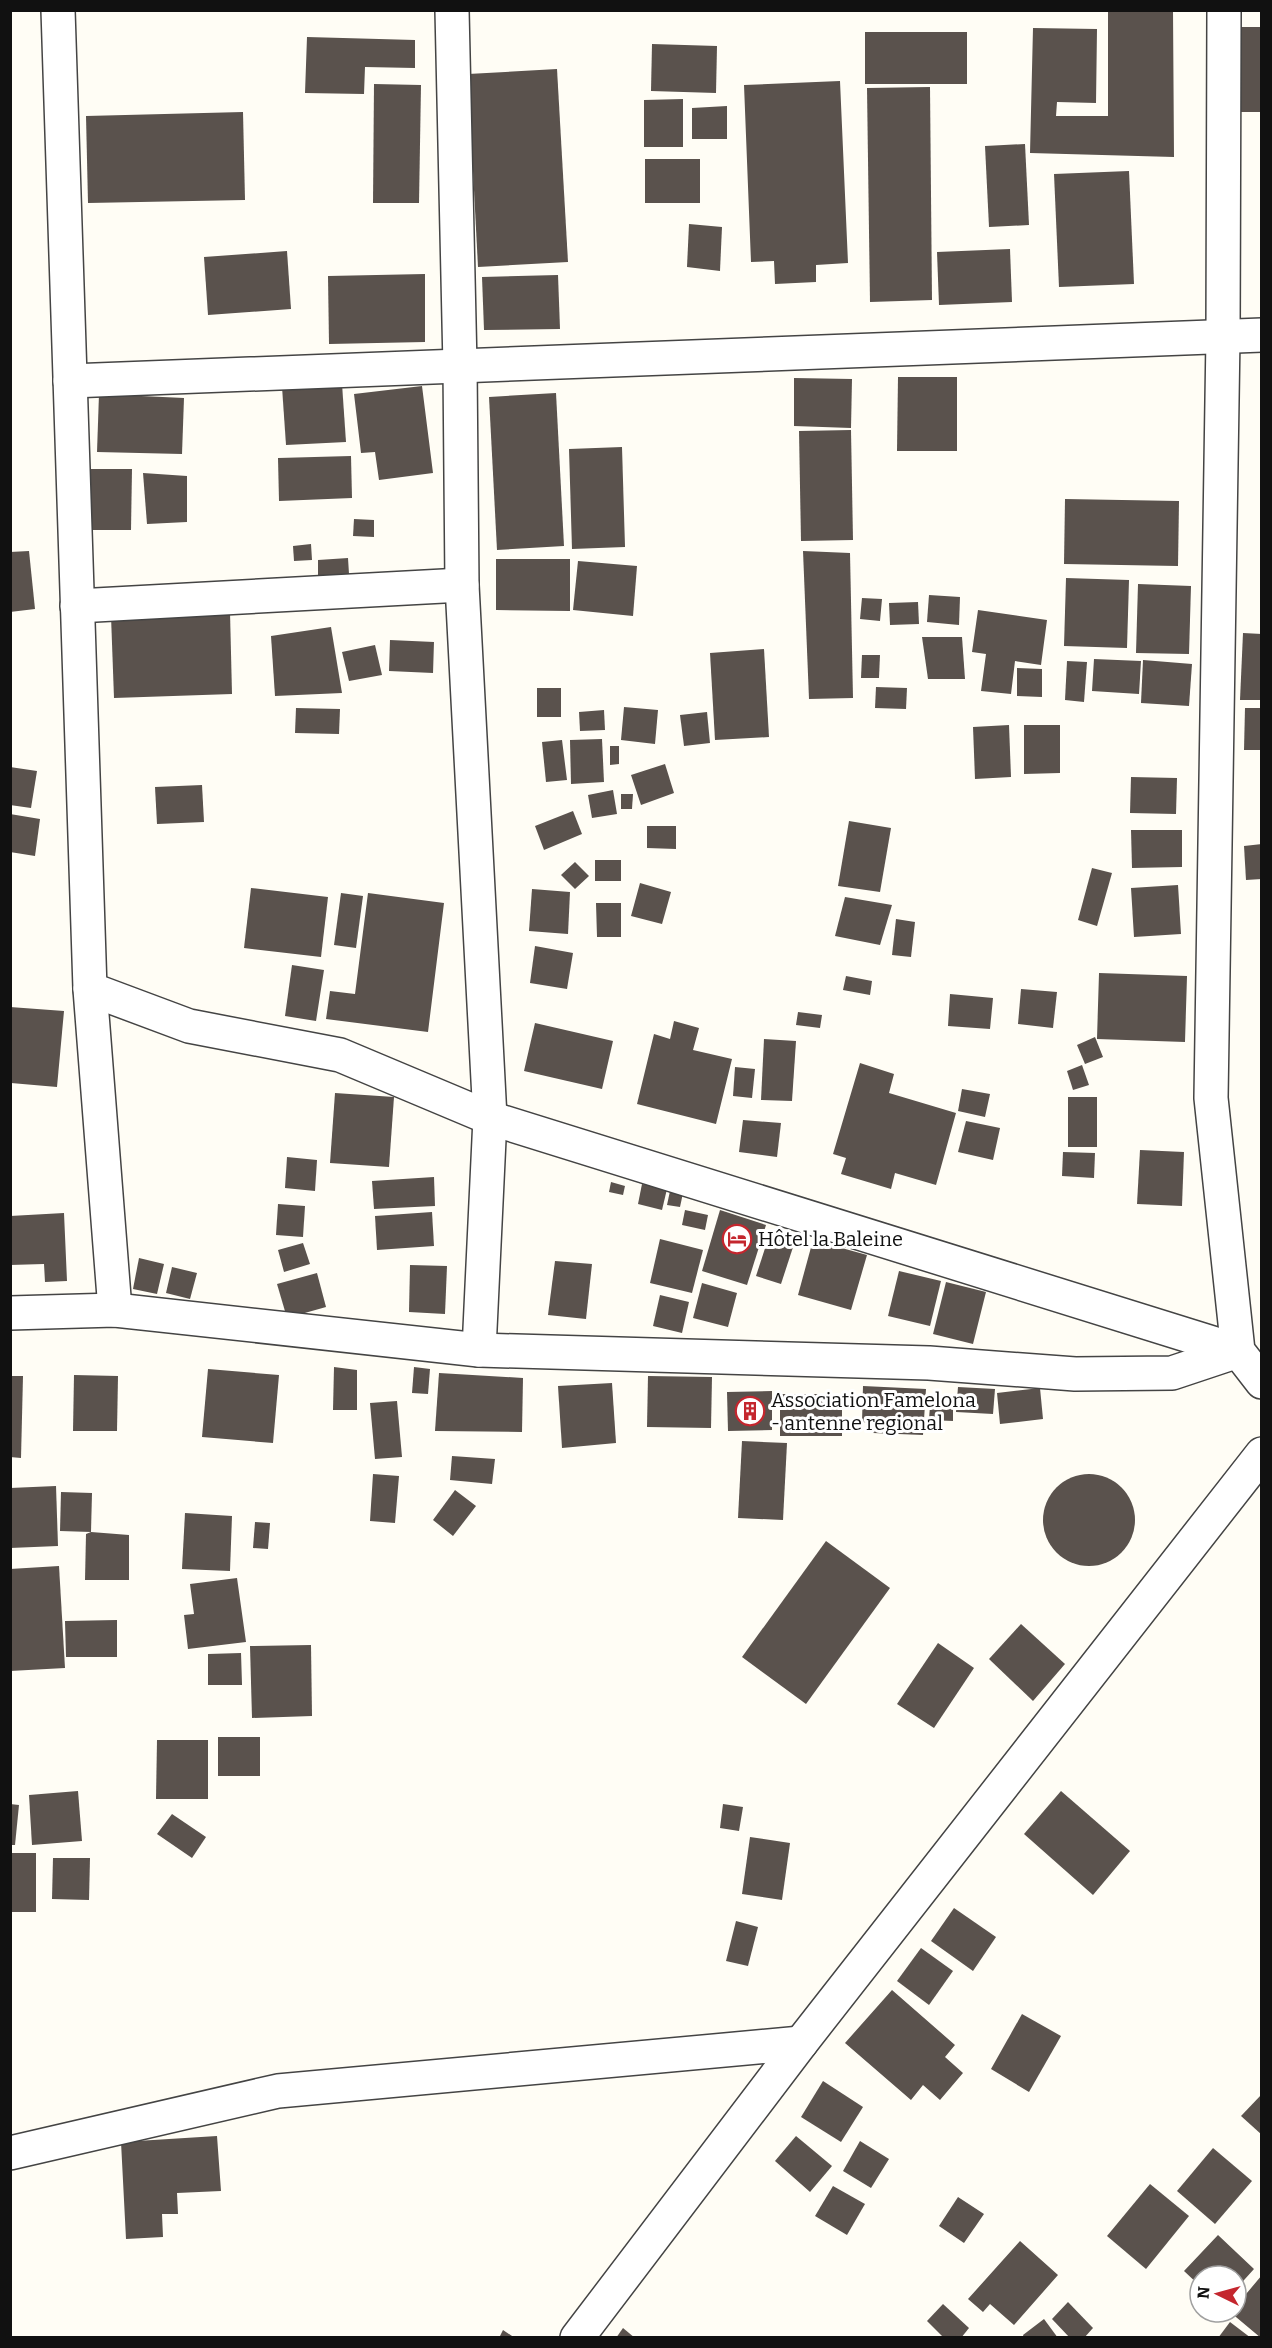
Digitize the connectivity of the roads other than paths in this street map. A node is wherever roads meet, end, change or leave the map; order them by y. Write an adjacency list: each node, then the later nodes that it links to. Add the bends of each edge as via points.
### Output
1 (58, 10): 7 (street)
2 (452, 10): 6 (street)
3 (1224, 10): 5 (street)
4 (1262, 335): 5 (street)
5 (1223, 337): 6 (street); 15 (street, via 1211,1098)
6 (460, 366): 7 (street); 8 (street)
7 (70, 381): 9 (street)
8 (462, 585): 9 (street); 11 (street)
9 (77, 606): 10 (street)
10 (90, 989): 11 (street, via 189,1026 340,1055); 12 (street)
11 (490, 1118): 14 (street); 15 (street)
12 (116, 1310): 13 (street); 14 (street)
13 (10, 1313)
14 (479, 1350): 15 (street, via 929,1362 1075,1374 1172,1372)
15 (1238, 1351): 16 (street)
16 (1262, 1382)
17 (1262, 1454): 18 (street)
18 (801, 2043): 19 (street, via 278,2091); 20 (street)
19 (10, 2153)
20 (577, 2337)

